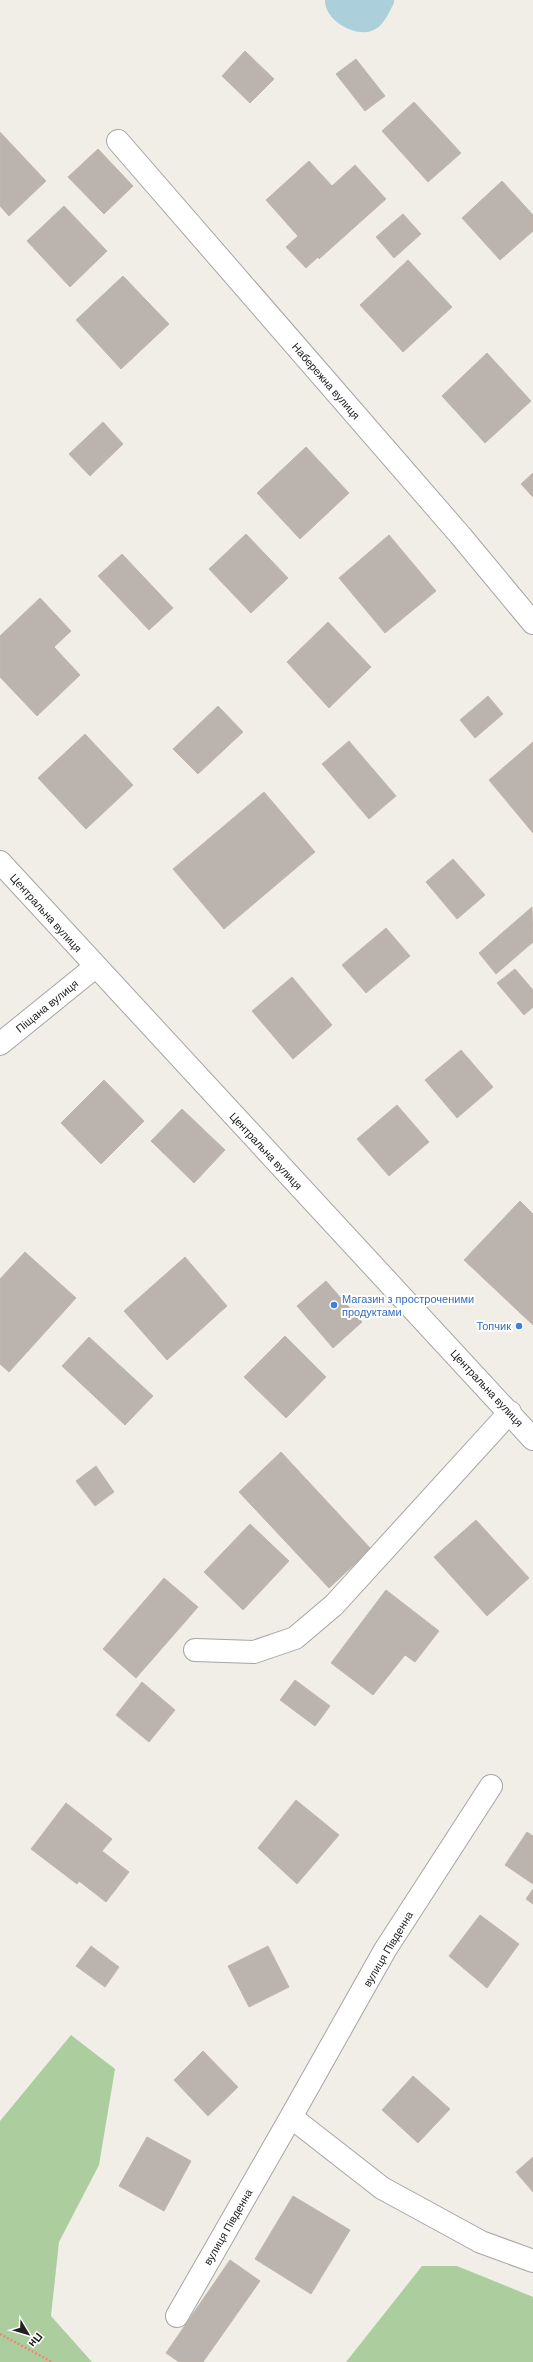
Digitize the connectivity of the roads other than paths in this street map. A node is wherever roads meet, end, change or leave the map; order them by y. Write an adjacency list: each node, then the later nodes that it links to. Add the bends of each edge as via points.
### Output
1 (118, 141): 2 (street, Набережна вулиця, via 460,535)
2 (533, 623)
3 (0, 862): 4 (street, Центральна вулиця)
4 (95, 967): 5 (street, Піщана вулиця); 6 (street, Центральна вулиця)
5 (0, 1044)
6 (510, 1412): 7 (street, Центральна вулиця); 8 (street, via 334,1605 295,1638 254,1652)
7 (533, 1439)
8 (195, 1650)
9 (491, 1786): 10 (street, вулиця Південна, via 385,1950)
10 (291, 2117): 11 (street, via 382,2188 481,2242); 12 (street, вулиця Південна)
11 (533, 2261)
12 (177, 2316)

